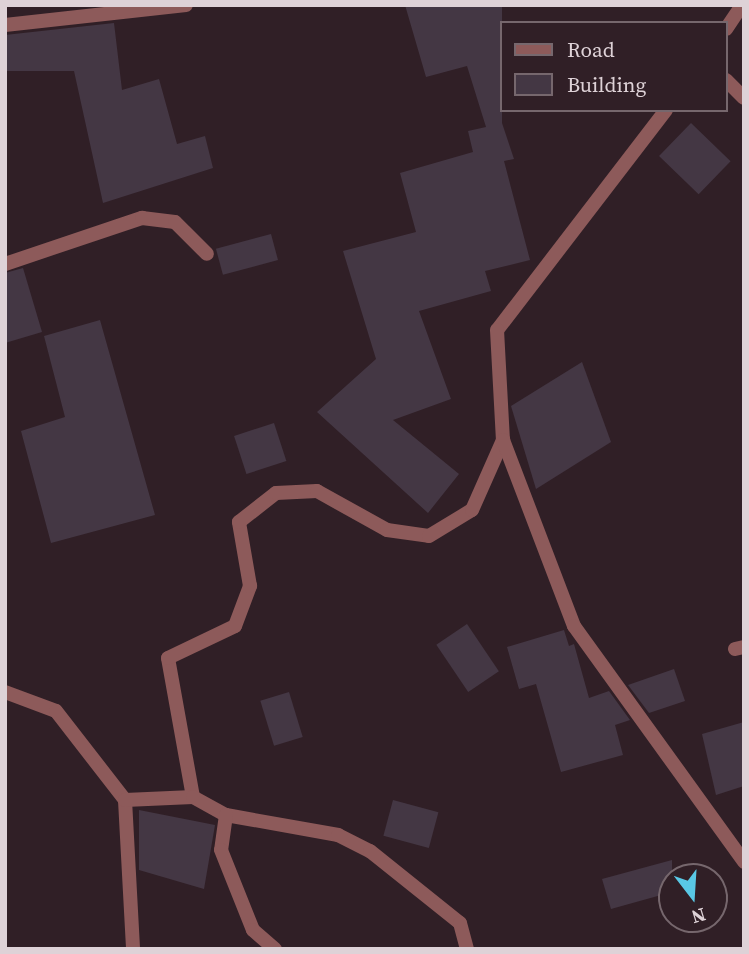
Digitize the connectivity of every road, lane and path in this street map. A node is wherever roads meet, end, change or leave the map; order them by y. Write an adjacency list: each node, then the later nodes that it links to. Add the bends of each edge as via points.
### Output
1 (187, 5): 3 (street)
2 (742, 5): 4 (street)
3 (5, 26)
4 (728, 26)
5 (728, 82): 6 (street)
6 (744, 98)
7 (664, 112): 10 (street, via 496,330)
8 (207, 254): 9 (street, via 175,222 142,218)
9 (5, 264)
10 (503, 440): 12 (street, via 472,510 429,536 387,530 317,491 276,493 239,522 250,586 235,626 168,659); 15 (street, via 574,626)
11 (5, 692): 13 (street, via 56,711)
12 (192, 797): 13 (street); 14 (street)
13 (125, 800): 16 (street)
14 (226, 815): 17 (street, via 221,850 253,930); 18 (street, via 338,835 370,851 460,923)
15 (744, 862)
16 (133, 949)
17 (275, 949)
18 (467, 949)

